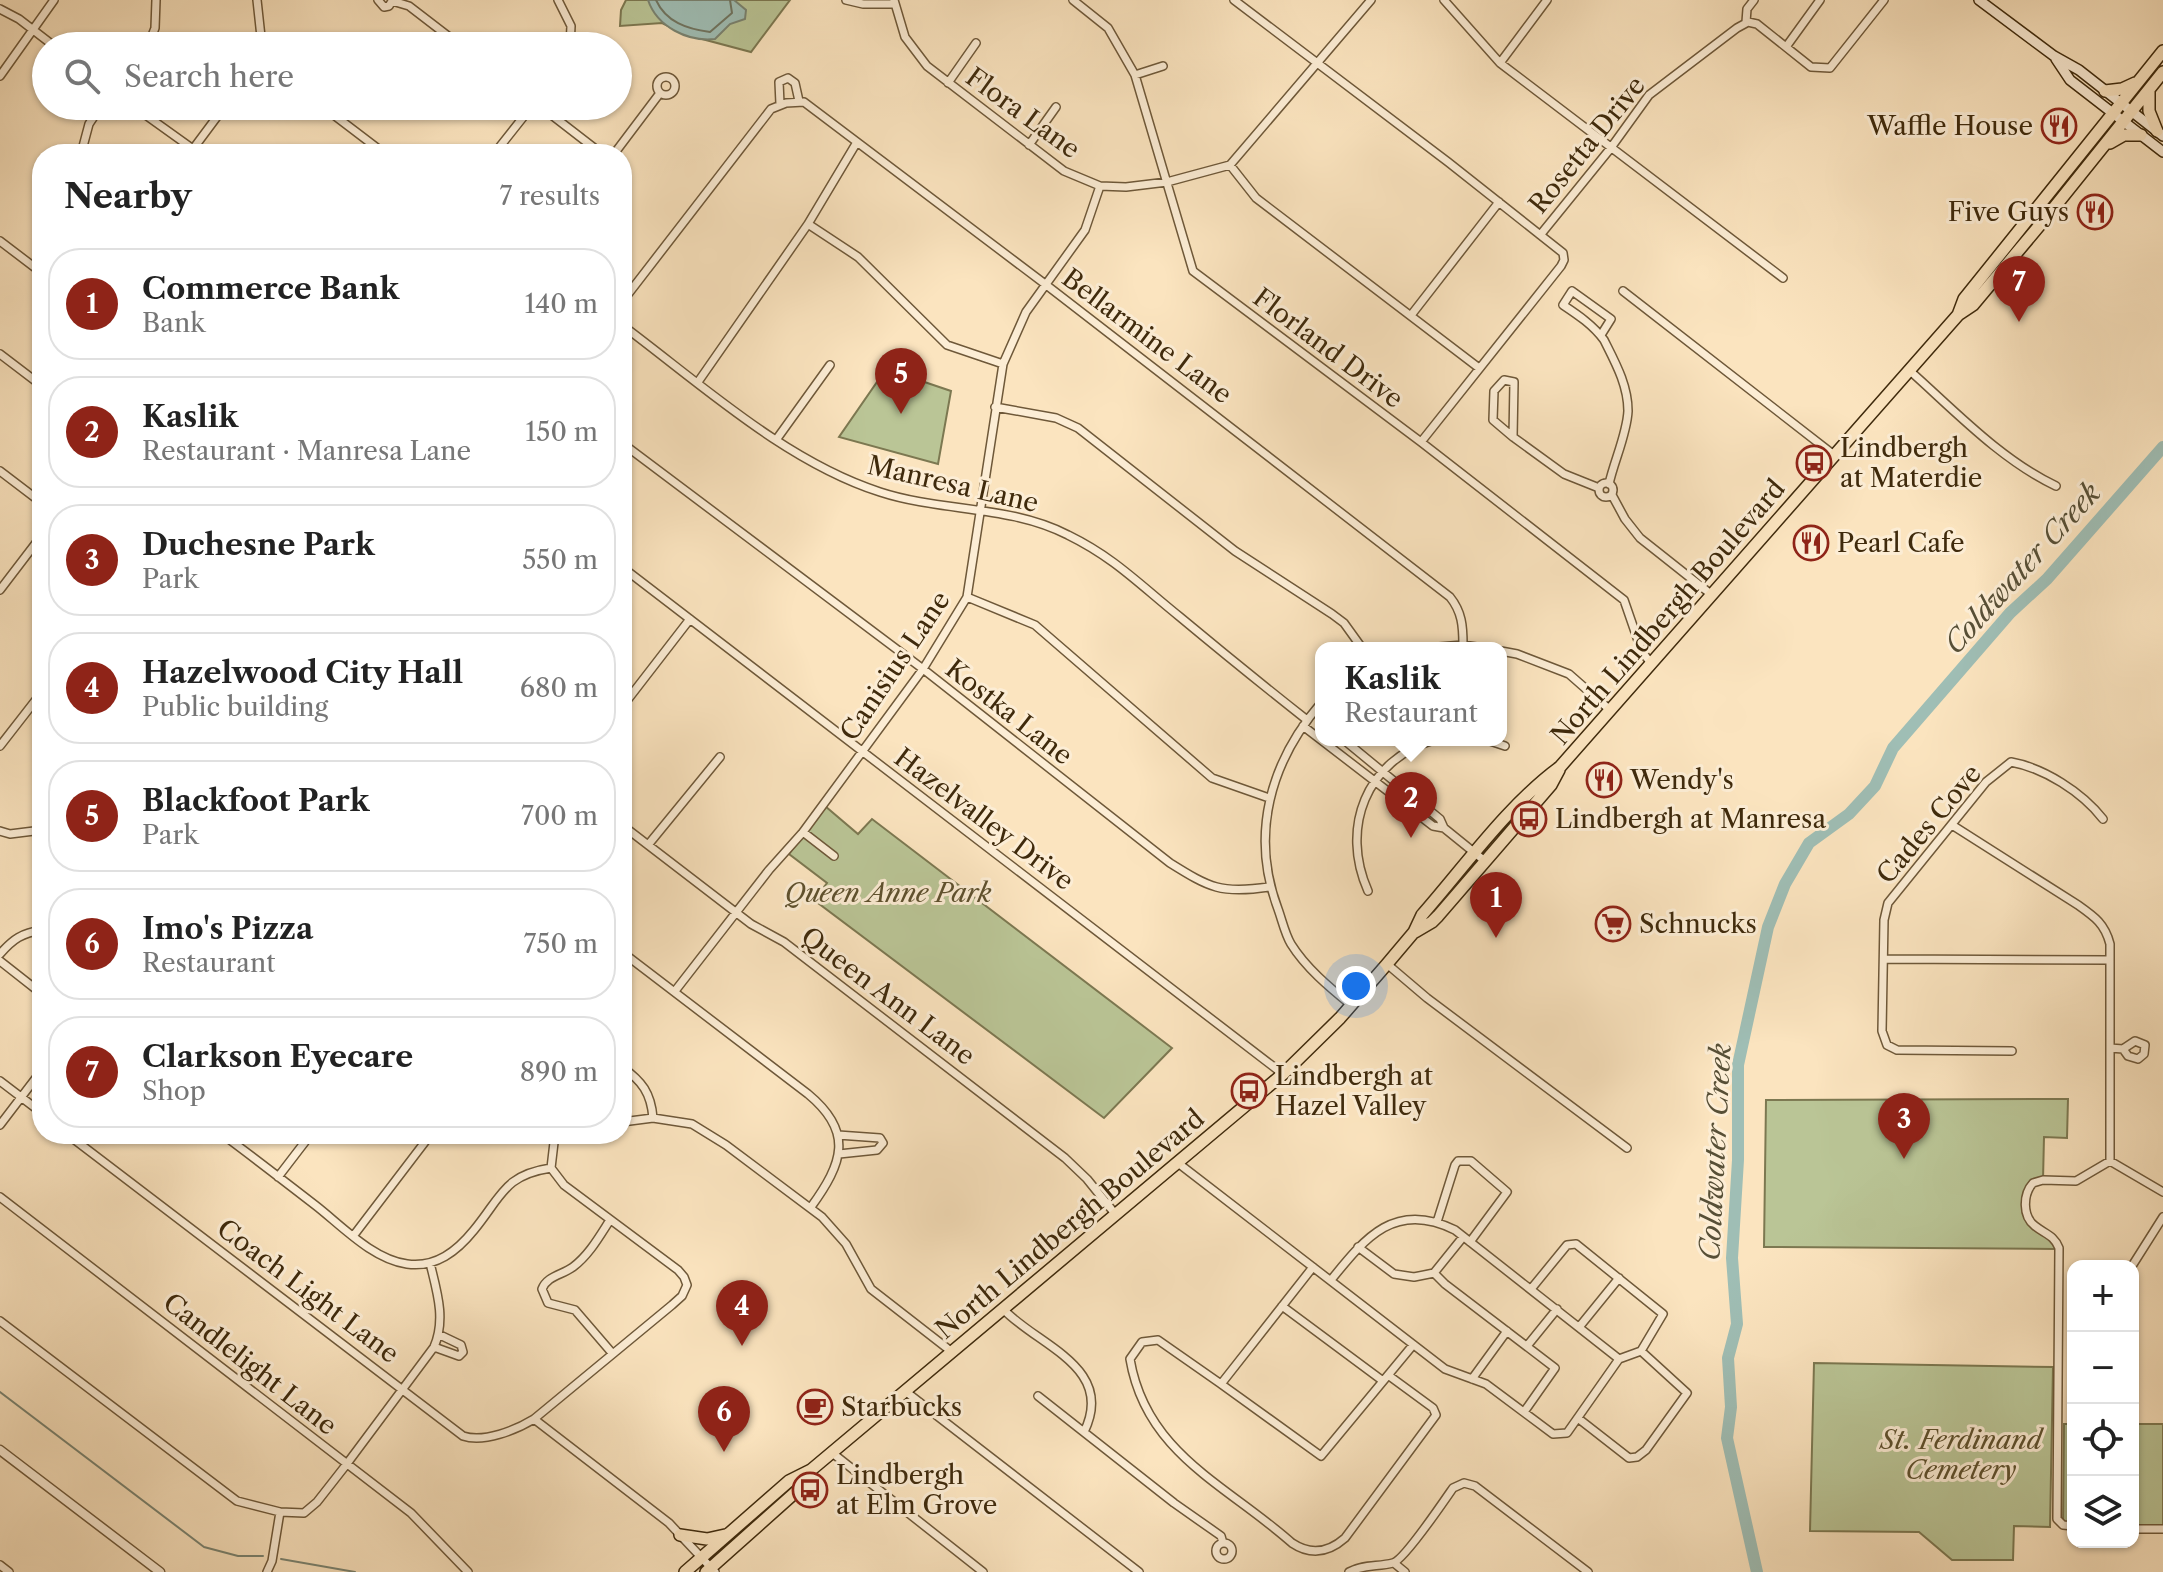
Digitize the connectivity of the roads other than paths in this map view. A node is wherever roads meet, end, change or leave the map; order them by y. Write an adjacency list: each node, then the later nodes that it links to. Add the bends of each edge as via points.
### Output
1 (54, 0): 20 (street)
2 (156, 0): 22 (street)
3 (257, 0): 23 (street)
4 (378, 0): 15 (street, via 384,7)
5 (558, 0): 25 (street)
6 (846, 0): 17 (street)
7 (1073, 0): 35 (street, Florland Drive, via 1108,28)
8 (1234, 0): 32 (street)
9 (1371, 0): 32 (street)
10 (1547, 0): 31 (street)
11 (1754, 0): 19 (street)
12 (1820, 0): 28 (street)
13 (1884, 0): 28 (street, via 1830,68 1811,67)
14 (1979, 0): 30 (main road)
15 (392, 1): 24 (street, via 409,6)
16 (1447, 1): 31 (street)
17 (894, 2): 38 (street, Flora Lane, via 910,47)
18 (0, 9): 20 (street)
19 (1746, 22): 28 (street, via 1757,24); 66 (street, Rosetta Drive, via 1658,86)
20 (34, 30): 21 (street)
21 (36, 32)
22 (153, 32)
23 (260, 32)
24 (443, 32)
25 (571, 32)
26 (32, 33): 36 (street)
27 (976, 43): 38 (street)
28 (1786, 47)
29 (2163, 51): 37 (main road)
30 (2054, 56): 40 (main road); 45 (main road, via 2070,80)
31 (1500, 63): 66 (street)
32 (1318, 65): 68 (street); 71 (street)
33 (1163, 66): 35 (street)
34 (2163, 72): 39 (main road)
35 (1135, 75): 69 (street, Florland Drive)
36 (0, 76)
37 (2139, 81): 40 (main road); 45 (main road)
38 (948, 83): 64 (street, Flora Lane)
39 (2149, 90): 46 (main road); 54 (main road, via 2149,111)
40 (2105, 91): 45 (main road)
41 (660, 93): 63 (street)
42 (799, 101): 43 (street); 43 (street, Bellarmine Lane, via 795,83 788,78 779,82); 56 (street, Bellarmine Lane)
43 (780, 104): 78 (street)
44 (1056, 107): 64 (street)
45 (2117, 108): 46 (main road); 53 (main road); 81 (main road, via 1964,299)
46 (2132, 111): 53 (main road); 54 (main road)
47 (92, 120): 57 (street)
48 (153, 120): 58 (street)
49 (216, 120): 59 (street)
50 (340, 120): 60 (street)
51 (521, 120): 61 (street)
52 (558, 120): 62 (street)
53 (2124, 122): 55 (main road); 65 (main road)
54 (2160, 133)
55 (2141, 135): 65 (main road, via 2124,135); 67 (main road)
56 (857, 142): 72 (street); 77 (street, Bellarmine Lane)
57 (84, 144)
58 (186, 144)
59 (201, 144)
60 (372, 144)
61 (502, 144)
62 (589, 144)
63 (622, 144)
64 (1029, 145): 70 (street, Flora Lane, via 1064,171)
65 (2105, 145): 81 (main road, via 1977,300)
66 (1610, 149): 73 (street, Rosetta Drive); 76 (street)
67 (2163, 152)
68 (1230, 165): 69 (street, Flora Lane); 80 (street, via 1256,198)
69 (1167, 182): 70 (street, Flora Lane); 94 (street, Florland Drive, via 1193,271)
70 (1100, 186): 77 (street, Canisius Lane, via 1085,230)
71 (1499, 202): 73 (street); 80 (street)
72 (808, 224): 85 (street, via 858,257 947,345); 90 (street)
73 (1541, 234): 87 (street, via 1564,256 1561,266)
74 (0, 241): 75 (street)
75 (32, 265)
76 (1783, 278)
77 (1045, 284): 85 (street, Canisius Lane); 111 (street, Bellarmine Lane, via 1450,597 1463,622)
78 (632, 289)
79 (1623, 291): 96 (street)
80 (1412, 314): 87 (street)
81 (1958, 315): 88 (main road, North Lindbergh Boulevard)
82 (632, 332): 90 (street, Manresa Lane)
83 (1601, 335): 83 (street, via 1563,305 1572,291 1611,319); 98 (street, via 1623,381 1628,414)
84 (0, 354): 89 (street)
85 (1003, 364): 91 (street, Canisius Lane)
86 (830, 365): 93 (street)
87 (1479, 368): 94 (street)
88 (1909, 370): 96 (main road, North Lindbergh Boulevard); 99 (street, via 1984,437)
89 (32, 378)
90 (698, 382): 93 (street, Manresa Lane)
91 (995, 407): 103 (street, Canisius Lane); 110 (street, via 1056,418 1078,428 1235,551 1344,623)
92 (1513, 437): 92 (street, via 1514,382 1504,380 1494,391 1493,420); 100 (street, via 1564,474)
93 (776, 440): 103 (street, Manresa Lane, via 836,477 882,493)
94 (1421, 442): 113 (street, Florland Drive, via 1624,600)
95 (632, 451): 114 (street, Kostka Lane)
96 (1834, 455): 107 (main road, North Lindbergh Boulevard)
97 (0, 471): 101 (street)
98 (1609, 484): 100 (street); 102 (street)
99 (2056, 486)
100 (1599, 488): 102 (street, via 1604,497)
101 (32, 495)
102 (1612, 495): 107 (street, via 1640,538)
103 (982, 511): 108 (street, Canisius Lane); 119 (street, Manresa Lane, via 1043,524 1096,549)
104 (32, 548): 106 (street)
105 (632, 575): 109 (street, Hazelvalley Drive)
106 (0, 590)
107 (1712, 595): 113 (main road, North Lindbergh Boulevard)
108 (967, 597): 114 (street, Canisius Lane); 130 (street, via 1035,625 1212,778)
109 (690, 619): 115 (street); 126 (street, Hazelvalley Drive)
110 (1358, 642)
111 (1463, 642)
112 (1507, 652): 118 (street, via 1569,674)
113 (1651, 663): 118 (main road, North Lindbergh Boulevard)
114 (923, 669): 126 (street, Canisius Lane); 141 (street, Kostka Lane, via 1170,863 1208,887)
115 (632, 693)
116 (32, 705): 122 (street)
117 (1315, 710): 119 (street)
118 (1610, 710): 140 (main road, North Lindbergh Boulevard, via 1543,780)
119 (1307, 720): 120 (street, Manresa Lane); 121 (street, Manresa Lane); 130 (street, via 1286,752)
120 (1315, 721)
121 (1315, 727)
122 (0, 746)
123 (1336, 746): 129 (street, Manresa Lane)
124 (1352, 746): 128 (street, Manresa Lane)
125 (1415, 746): 128 (street)
126 (862, 751): 136 (street, Canisius Lane); 157 (street, Hazelvalley Drive)
127 (720, 757): 138 (street)
128 (1383, 771): 129 (street); 133 (street, Manresa Lane)
129 (1375, 782): 133 (street, Manresa Lane, via 1433,826); 142 (street, via 1358,817 1356,837 1359,871)
130 (1269, 798): 141 (street, via 1264,834)
131 (2103, 819): 132 (street, Cades Cove, via 2091,804 2032,766 2011,762 1986,782)
132 (1952, 825): 147 (street, Cades Cove, via 1888,903); 148 (street, via 2098,919 2107,930)
133 (1444, 828): 140 (street, Manresa Lane)
134 (0, 831): 135 (street)
135 (32, 831)
136 (803, 832): 139 (street); 143 (street, Canisius Lane)
137 (632, 833): 138 (street, Queen Ann Lane)
138 (648, 845): 143 (street, Queen Ann Lane)
139 (834, 856)
140 (1481, 858): 150 (main road, North Lindbergh Boulevard, via 1422,915)
141 (1269, 887): 153 (street, via 1290,943 1322,982)
142 (1368, 891)
143 (736, 913): 152 (street, Canisius Lane); 181 (street, Queen Ann Lane, via 784,942 1065,1158)
144 (32, 932): 145 (street)
145 (0, 954)
146 (632, 959): 152 (street)
147 (1884, 959): 148 (street); 156 (street, Cades Cove, via 1882,1031 1887,1045 1897,1050)
148 (2110, 960): 154 (street)
149 (0, 961): 151 (street)
150 (1387, 964): 153 (main road, North Lindbergh Boulevard); 172 (street)
151 (32, 986)
152 (675, 991): 166 (street, via 821,1104)
153 (1351, 1005): 157 (main road, North Lindbergh Boulevard)
154 (2110, 1048): 155 (street); 174 (street)
155 (2123, 1049)
156 (2012, 1051)
157 (1283, 1074): 175 (main road, North Lindbergh Boulevard)
158 (632, 1076): 163 (street, via 644,1086)
159 (0, 1081): 161 (street)
160 (32, 1083): 161 (street)
161 (21, 1097): 162 (street); 165 (street)
162 (32, 1105)
163 (653, 1118): 164 (street); 180 (street, via 705,1131)
164 (632, 1121)
165 (0, 1125)
166 (838, 1135): 173 (street); 173 (street, via 880,1138 883,1143 877,1150)
167 (80, 1144): 212 (street, Coach Light Lane)
168 (235, 1144): 177 (street)
169 (303, 1144): 177 (street)
170 (423, 1144): 185 (street)
171 (554, 1144): 176 (street)
172 (1627, 1148)
173 (839, 1154): 180 (street, via 832,1176)
174 (2110, 1161): 178 (street); 224 (street, via 2076,1181 2033,1183 2025,1205 2029,1219 2055,1239 2059,1253 2057,1519)
175 (1178, 1163): 181 (main road, North Lindbergh Boulevard); 190 (street)
176 (551, 1168): 183 (street, via 564,1185); 189 (street, via 528,1171 512,1181 462,1245)
177 (278, 1177): 185 (street)
178 (2163, 1192)
179 (0, 1197): 221 (street, Candlelight Lane)
180 (811, 1207): 206 (street, via 846,1244 871,1289)
181 (1116, 1215): 196 (main road, North Lindbergh Boulevard)
182 (2163, 1217): 188 (street)
183 (610, 1220): 207 (street, via 581,1260 542,1289 548,1303 575,1310); 207 (street, via 678,1270 687,1285 682,1296)
184 (1437, 1222): 186 (street); 186 (street, via 1455,1165 1471,1161 1507,1192); 187 (street, via 1392,1224)
185 (354, 1235): 189 (street, via 393,1261)
186 (1467, 1240): 191 (street); 194 (street)
187 (1358, 1247): 191 (street, via 1394,1274); 193 (street)
188 (2136, 1260)
189 (430, 1263): 201 (street, via 442,1317)
190 (1313, 1267): 193 (street); 195 (street)
191 (1434, 1273): 200 (street)
192 (1619, 1278): 194 (street, via 1571,1244); 199 (street); 205 (street, via 1663,1314)
193 (1331, 1280): 202 (street)
194 (1531, 1289): 197 (street)
195 (1282, 1306): 209 (street); 211 (street)
196 (1003, 1309): 206 (main road, North Lindbergh Boulevard); 218 (street, via 1084,1377 1092,1402)
197 (1557, 1309): 199 (street); 203 (street)
198 (0, 1321): 223 (street, via 237,1501)
199 (1580, 1326): 208 (street)
200 (1507, 1331): 203 (street); 210 (street)
201 (440, 1335): 204 (street); 204 (street, via 461,1345 463,1352 451,1355)
202 (1413, 1345): 209 (street); 210 (street, via 1445,1369)
203 (1527, 1346): 215 (street, via 1555,1368)
204 (434, 1347): 212 (street)
205 (1641, 1351): 208 (street); 217 (street, via 1687,1393 1646,1450 1629,1458)
206 (952, 1352): 213 (main road, North Lindbergh Boulevard)
207 (612, 1353): 216 (street)
208 (1619, 1359): 217 (street)
209 (1386, 1378): 211 (street, via 1321,1456); 211 (street, via 1436,1415 1345,1538 1319,1552 1292,1543 1165,1439 1130,1359 1142,1342 1158,1340)
210 (1472, 1379): 215 (street)
211 (1221, 1384)
212 (402, 1389): 216 (street, Coach Light Lane, via 472,1439 516,1430); 221 (street)
213 (905, 1391): 220 (main road, North Lindbergh Boulevard); 240 (street)
214 (1038, 1396): 218 (street)
215 (1524, 1412): 217 (street, via 1553,1434 1567,1433)
216 (534, 1419): 228 (street)
217 (1579, 1419)
218 (1084, 1432): 229 (street, via 1221,1536)
219 (0, 1450): 235 (street)
220 (831, 1452): 222 (main road, North Lindbergh Boulevard); 239 (street)
221 (346, 1465): 223 (street, via 304,1513); 237 (street, Candlelight Lane, via 411,1513)
222 (811, 1470): 227 (main road, North Lindbergh Boulevard, via 789,1481); 233 (main road, North Lindbergh Boulevard, via 798,1490)
223 (280, 1512): 236 (street)
224 (2067, 1525)
225 (2139, 1529): 226 (street)
226 (2163, 1529)
227 (729, 1534): 228 (main road, via 707,1539); 230 (main road, North Lindbergh Boulevard)
228 (680, 1535): 230 (street)
229 (1223, 1543)
230 (701, 1557): 233 (street); 238 (main road, North Lindbergh Boulevard)
231 (1394, 1563): 241 (street); 242 (street); 243 (street, via 1453,1488 1464,1483)
232 (0, 1565): 234 (street)
233 (711, 1570)
234 (9, 1572)
235 (160, 1572)
236 (267, 1572)
237 (468, 1572)
238 (685, 1572)
239 (983, 1572)
240 (1139, 1572)
241 (1349, 1572)
242 (1405, 1572)
243 (1588, 1572)

